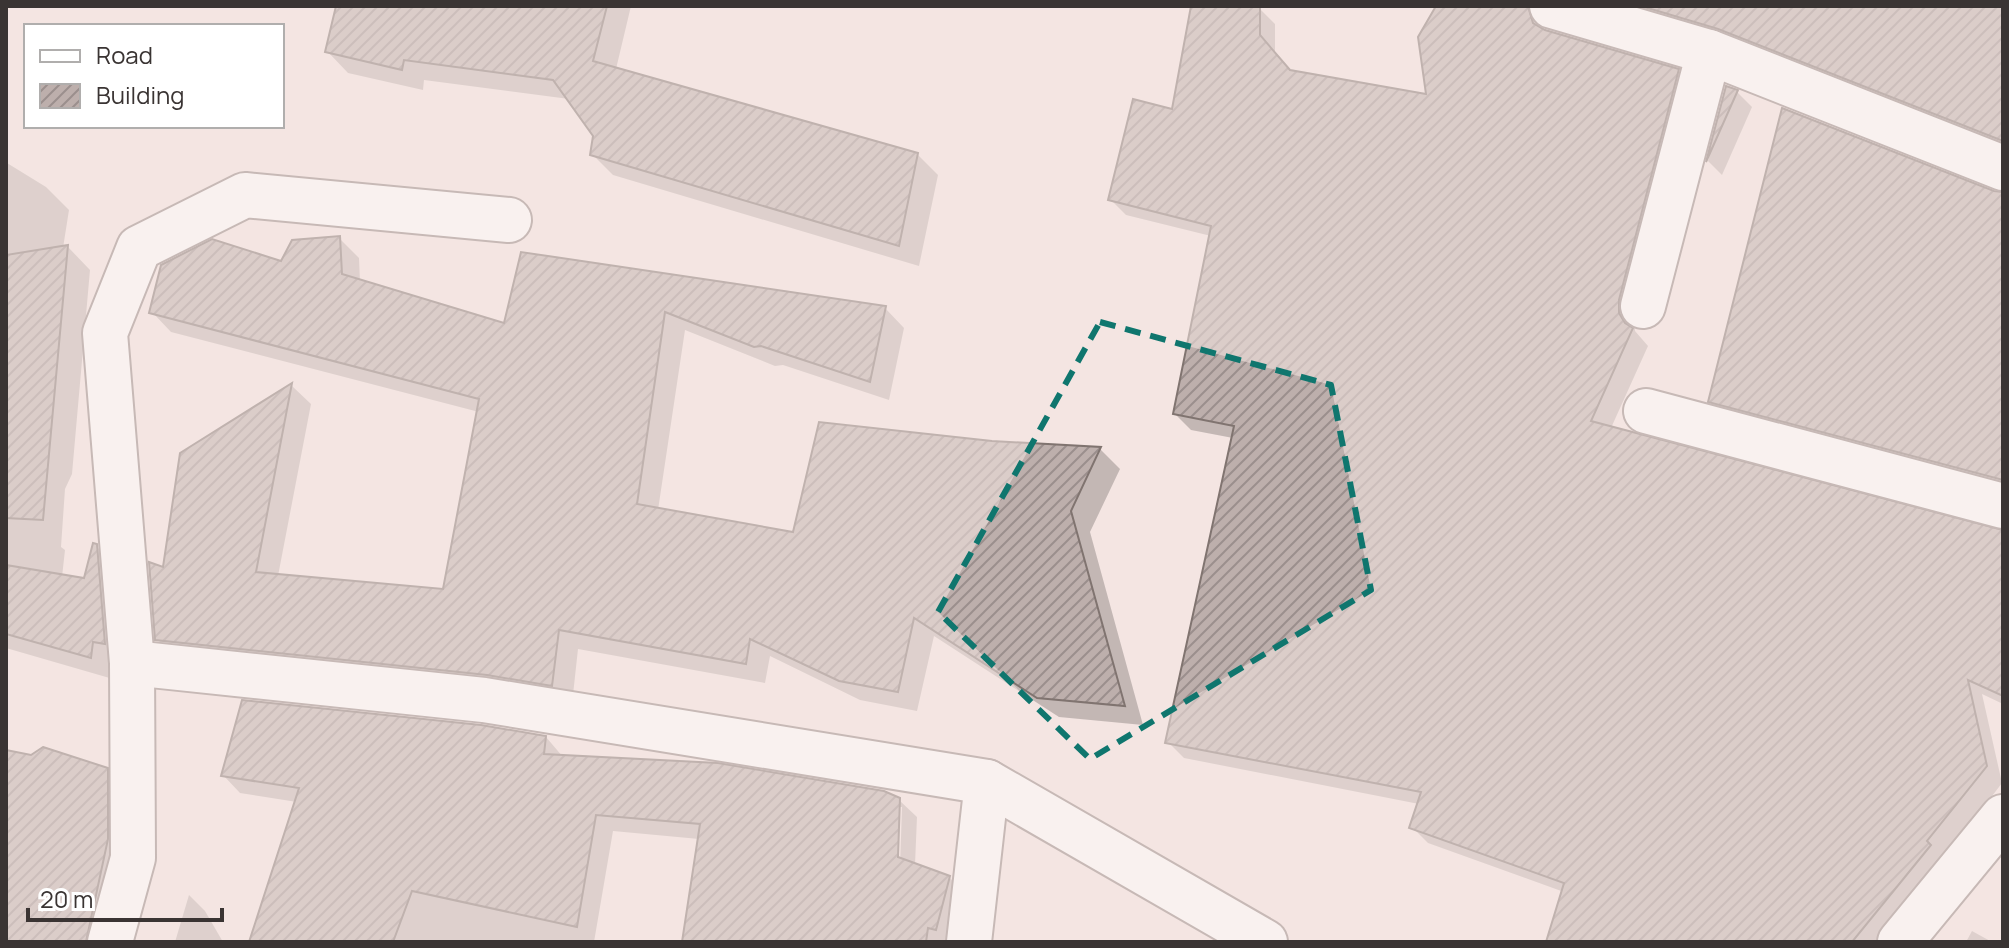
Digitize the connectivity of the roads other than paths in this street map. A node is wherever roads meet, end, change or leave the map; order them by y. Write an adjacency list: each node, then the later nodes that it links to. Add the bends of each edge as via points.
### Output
1 (1552, 6): 2 (street)
2 (1709, 52): 3 (street); 5 (street)
3 (2003, 168)
4 (509, 220): 8 (street, via 245,195 139,248 105,333)
5 (1643, 306)
6 (1646, 411): 7 (street)
7 (2003, 506)
8 (132, 663): 9 (street, via 484,700); 11 (street, via 133,858)
9 (987, 782): 12 (street); 13 (street)
10 (2003, 817): 14 (street)
11 (110, 942)
12 (969, 942)
13 (1265, 942)
14 (1900, 942)

